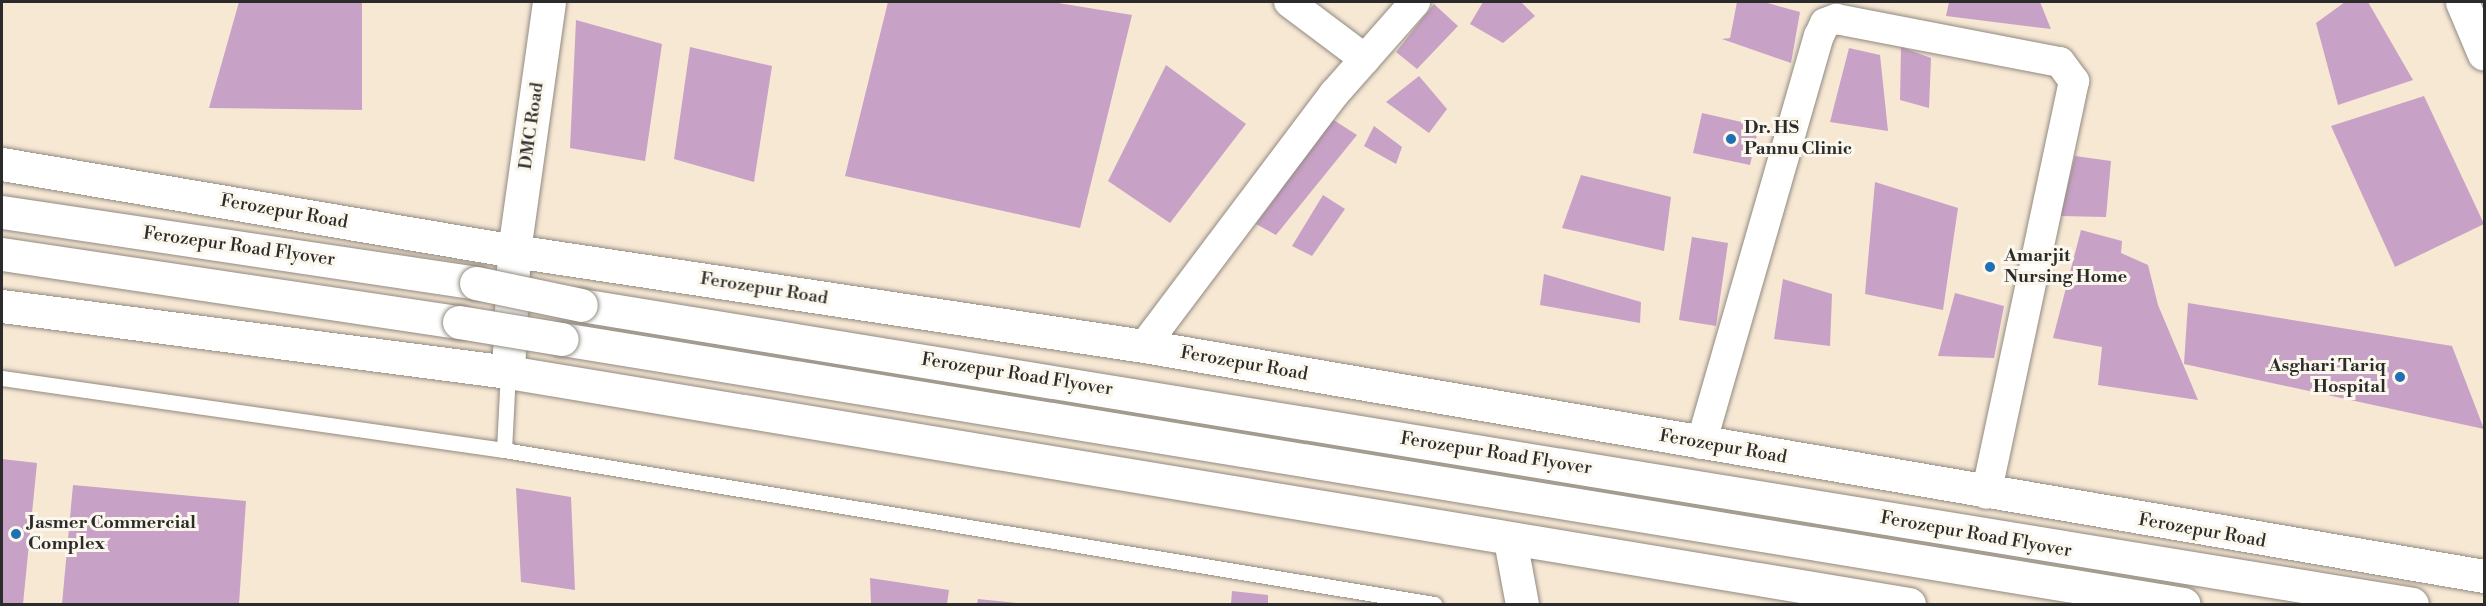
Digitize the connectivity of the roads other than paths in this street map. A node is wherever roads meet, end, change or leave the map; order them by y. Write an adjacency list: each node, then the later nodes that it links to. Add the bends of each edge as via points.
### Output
1 (549, 2): 9 (main road, DMC Road)
2 (1290, 2): 6 (street)
3 (1415, 2): 6 (street)
4 (2462, 2): 5 (main road)
5 (2484, 54)
6 (1365, 59): 12 (street)
7 (2, 164): 9 (main road, Ferozepur Road)
8 (2, 212): 24 (main road, Ferozepur Road Flyover, bridge, via 476,283 581,305)
9 (514, 251): 12 (main road, Ferozepur Road); 13 (main road, DMC Road)
10 (2, 254): 23 (main road, Ferozepur Road Flyover, bridge, via 459,322)
11 (2, 306): 13 (main road)
12 (1144, 346): 15 (main road, Ferozepur Road)
13 (508, 372): 16 (lane); 18 (main road)
14 (2, 378): 16 (lane)
15 (1701, 444): 17 (main road, Ferozepur Road); 17 (street, via 1819,36 1825,24 1836,19 2060,62 2074,81)
16 (504, 450): 20 (lane)
17 (1986, 494): 19 (main road, Ferozepur Road)
18 (1510, 540): 21 (main road); 22 (main road)
19 (2484, 576)
20 (1434, 604)
21 (1522, 604)
22 (1909, 604)
23 (2183, 604)
24 (2412, 604)

